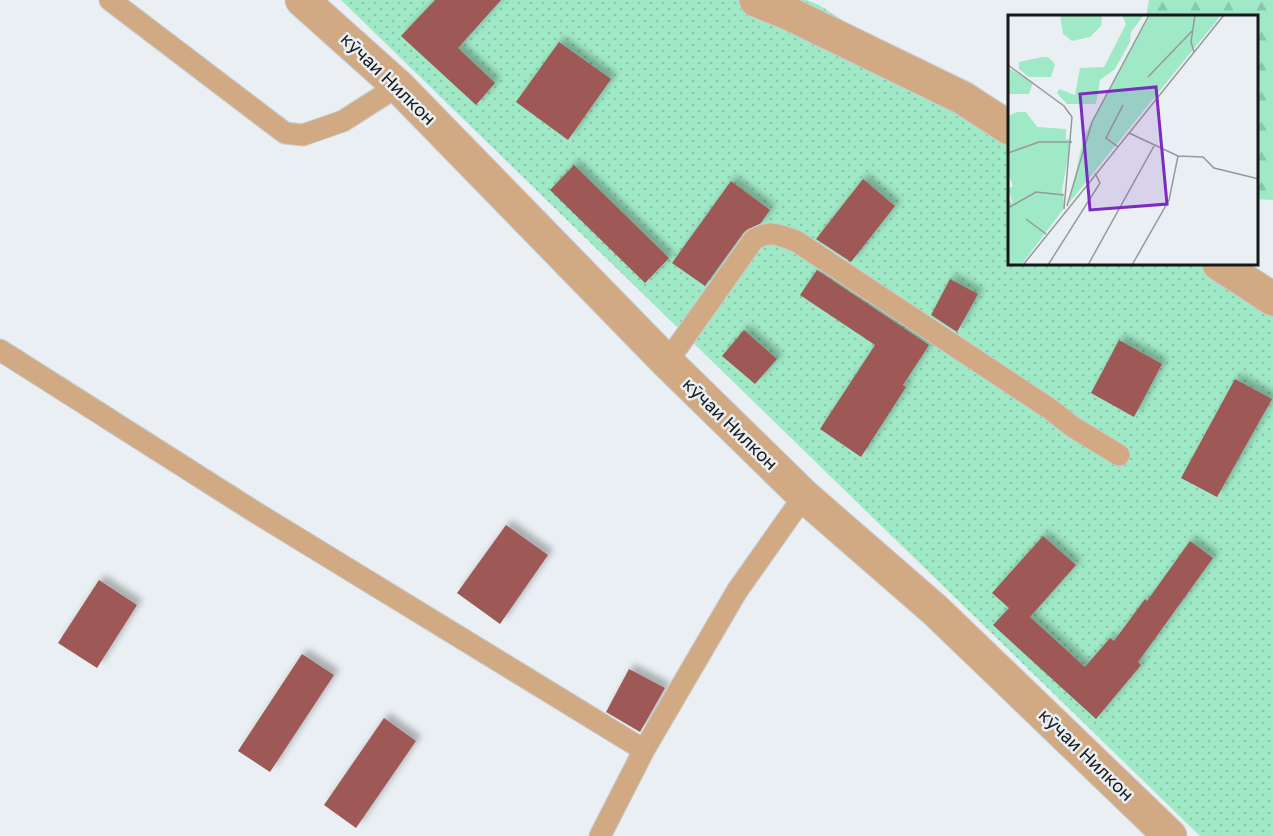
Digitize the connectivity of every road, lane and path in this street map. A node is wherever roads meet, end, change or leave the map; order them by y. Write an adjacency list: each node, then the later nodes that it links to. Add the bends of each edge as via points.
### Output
1 (110, 0): 4 (lane, via 285,133 303,135 343,121)
2 (302, 0): 4 (street, кӯчаи Нилкон)
3 (756, 0): 5 (street, via 963,98)
4 (398, 86): 9 (street, кӯчаи Нилкон)
5 (1008, 127)
6 (1222, 266): 7 (street)
7 (1273, 299)
8 (0, 350): 12 (lane, via 255,512)
9 (667, 362): 10 (lane, via 754,239 765,233 777,234 796,241); 11 (street, кӯчаи Нилкон)
10 (1119, 454)
11 (804, 496): 12 (lane, via 737,591); 14 (street, кӯчаи Нилкон, via 935,610)
12 (644, 750): 13 (lane)
13 (600, 836)
14 (1170, 836)

